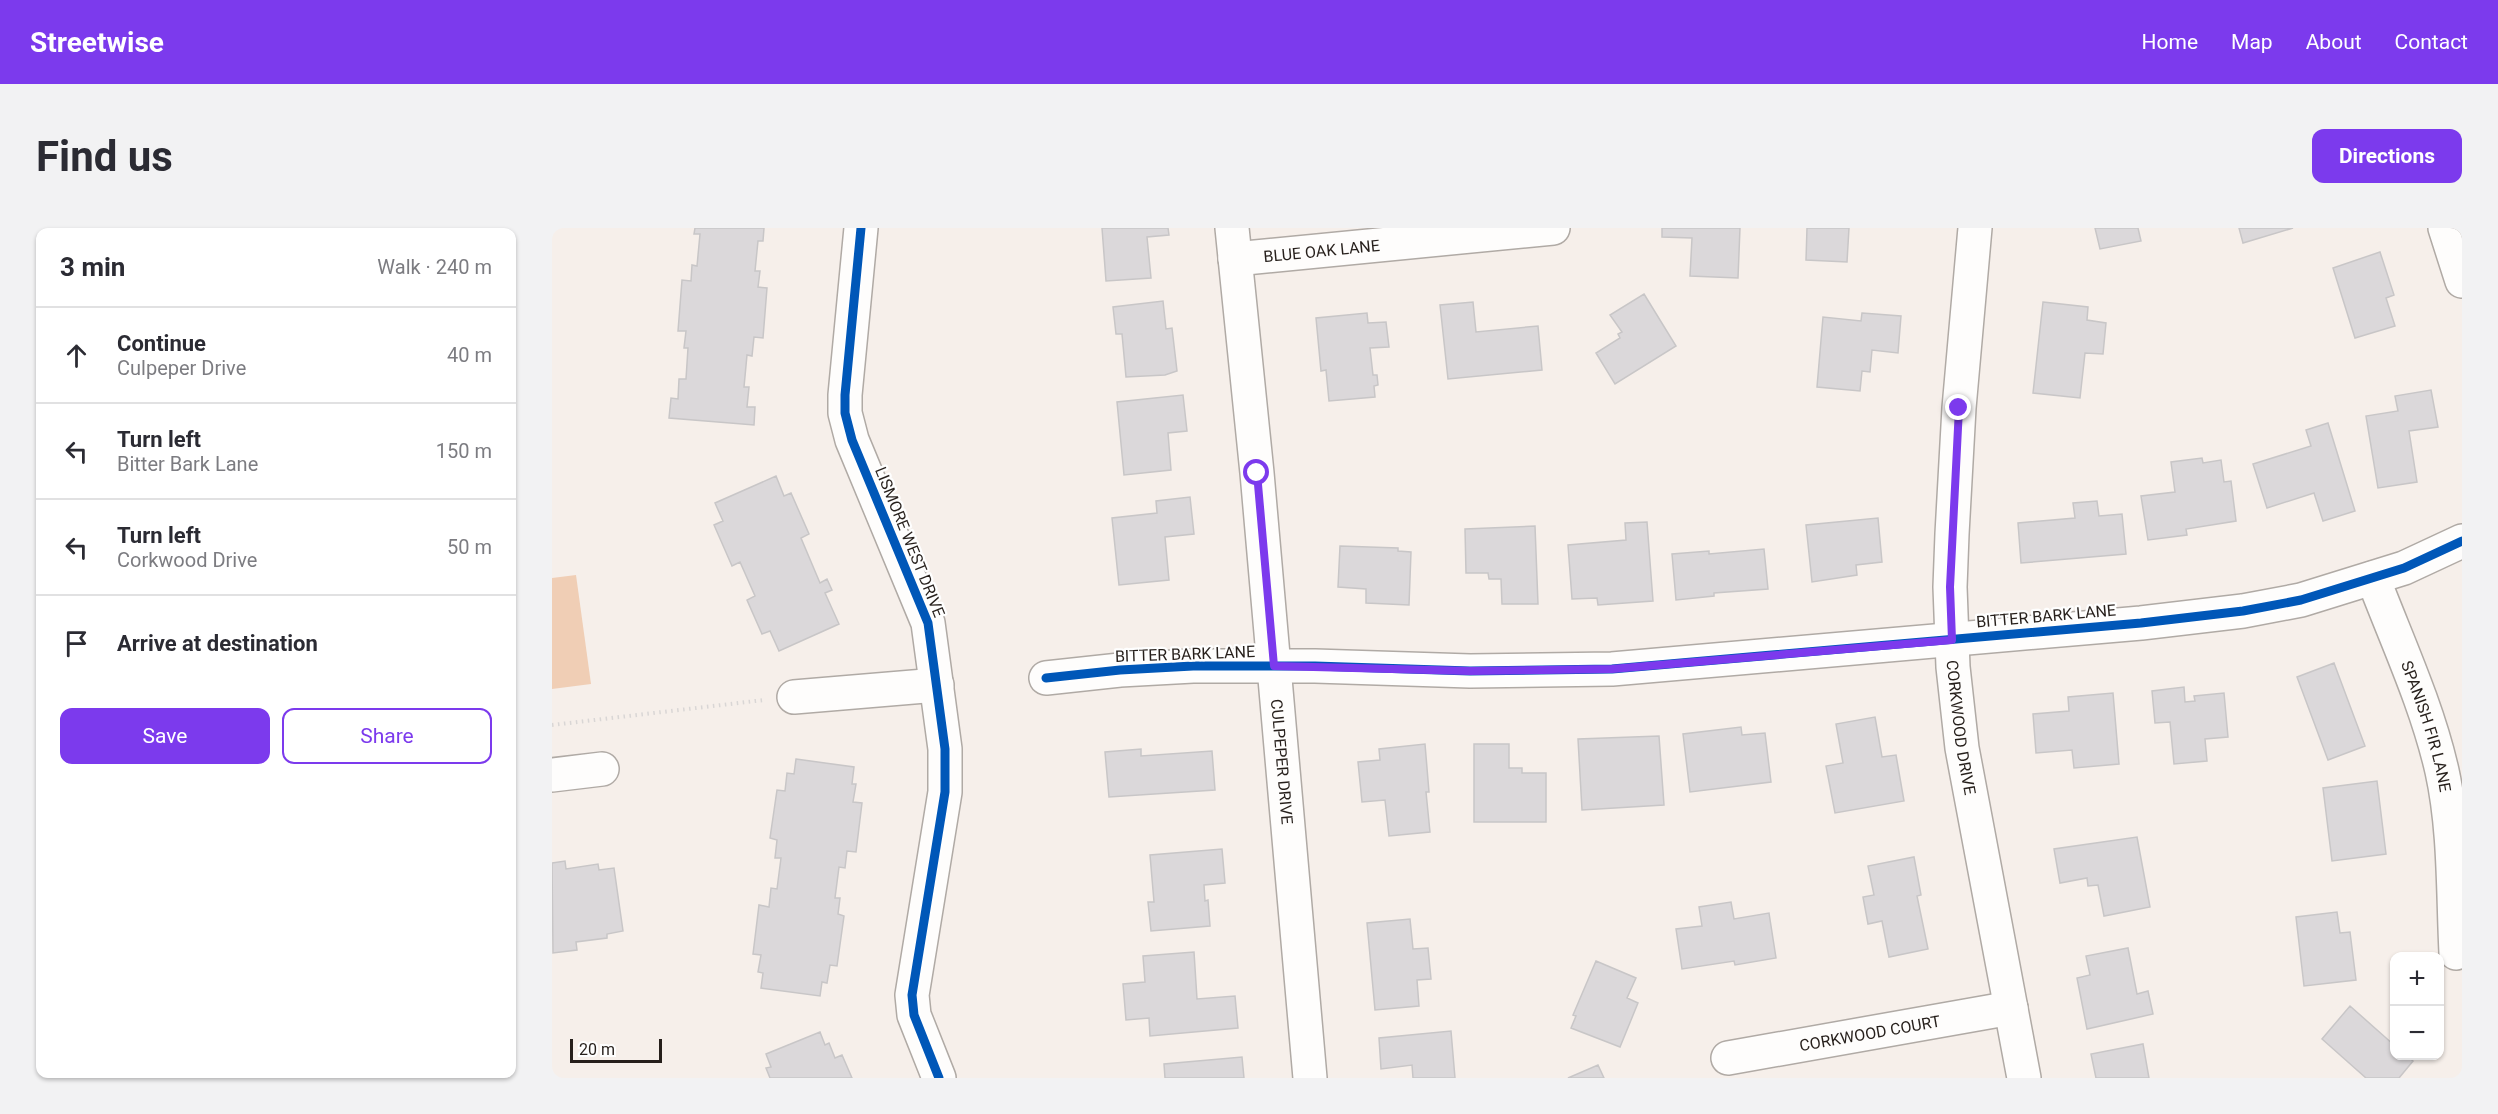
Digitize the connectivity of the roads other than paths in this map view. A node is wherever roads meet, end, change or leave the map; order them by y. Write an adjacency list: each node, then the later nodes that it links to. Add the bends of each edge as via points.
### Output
1 (861, 228): 12 (street, LISMORE WEST DRIVE, via 845,413 852,440 928,623)
2 (1553, 228): 5 (street, BLUE OAK LANE)
3 (1975, 228): 9 (street, CORKWOOD DRIVE, via 1959,408 1952,534)
4 (2445, 228): 6 (street)
5 (1233, 243): 10 (street, CULPEPER DRIVE)
6 (2462, 281)
7 (2462, 541): 8 (street, BITTER BARK LANE)
8 (2373, 578): 9 (street, BITTER BARK LANE, via 2301,600 2243,611); 16 (street, SPANISH FIR LANE, via 2428,721 2442,774 2450,828)
9 (1952, 640): 10 (street, BITTER BARK LANE, via 1612,669 1470,671); 17 (street, CORKWOOD DRIVE, via 1962,748)
10 (1274, 666): 11 (street, BITTER BARK LANE, via 1120,670); 20 (street, CULPEPER DRIVE)
11 (1046, 678)
12 (937, 685): 13 (street); 19 (street, LISMORE WEST DRIVE, via 946,760 945,792 912,1002)
13 (794, 697)
14 (602, 769): 15 (street)
15 (552, 775)
16 (2456, 953)
17 (2011, 1008): 18 (street, CORKWOOD COURT); 21 (street, CORKWOOD DRIVE)
18 (1728, 1058)
19 (939, 1078)
20 (1310, 1078)
21 (2024, 1078)

